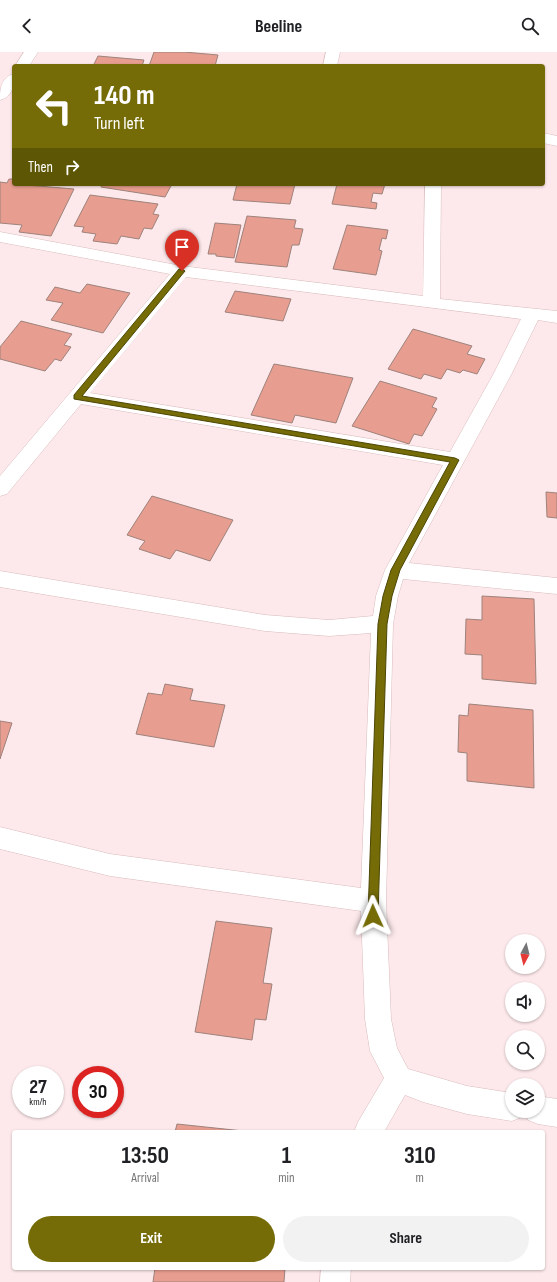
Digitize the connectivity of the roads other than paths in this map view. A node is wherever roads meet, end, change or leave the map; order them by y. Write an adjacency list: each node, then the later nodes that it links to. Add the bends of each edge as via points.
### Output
1 (31, 52): 3 (street)
2 (333, 52): 4 (street)
3 (23, 64)
4 (330, 64)
5 (12, 81): 6 (street)
6 (0, 96)
7 (545, 138): 8 (street)
8 (557, 141)
9 (433, 186): 12 (street)
10 (0, 236): 11 (street)
11 (182, 271): 12 (street); 15 (street)
12 (431, 303): 13 (street)
13 (532, 314): 14 (street); 16 (street)
14 (557, 317)
15 (77, 397): 16 (street); 17 (street)
16 (455, 460): 18 (street)
17 (0, 489)
18 (395, 570): 20 (street); 21 (street)
19 (0, 579): 21 (street, via 265,623 329,628)
20 (557, 586)
21 (382, 624): 23 (street)
22 (0, 838): 23 (street, via 110,865)
23 (372, 901): 24 (street, via 378,1019 384,1051)
24 (399, 1079): 25 (street, via 467,1100); 28 (street)
25 (505, 1106)
26 (545, 1111): 27 (street)
27 (557, 1113)
28 (369, 1130)
29 (336, 1270): 30 (street)
30 (335, 1282)

